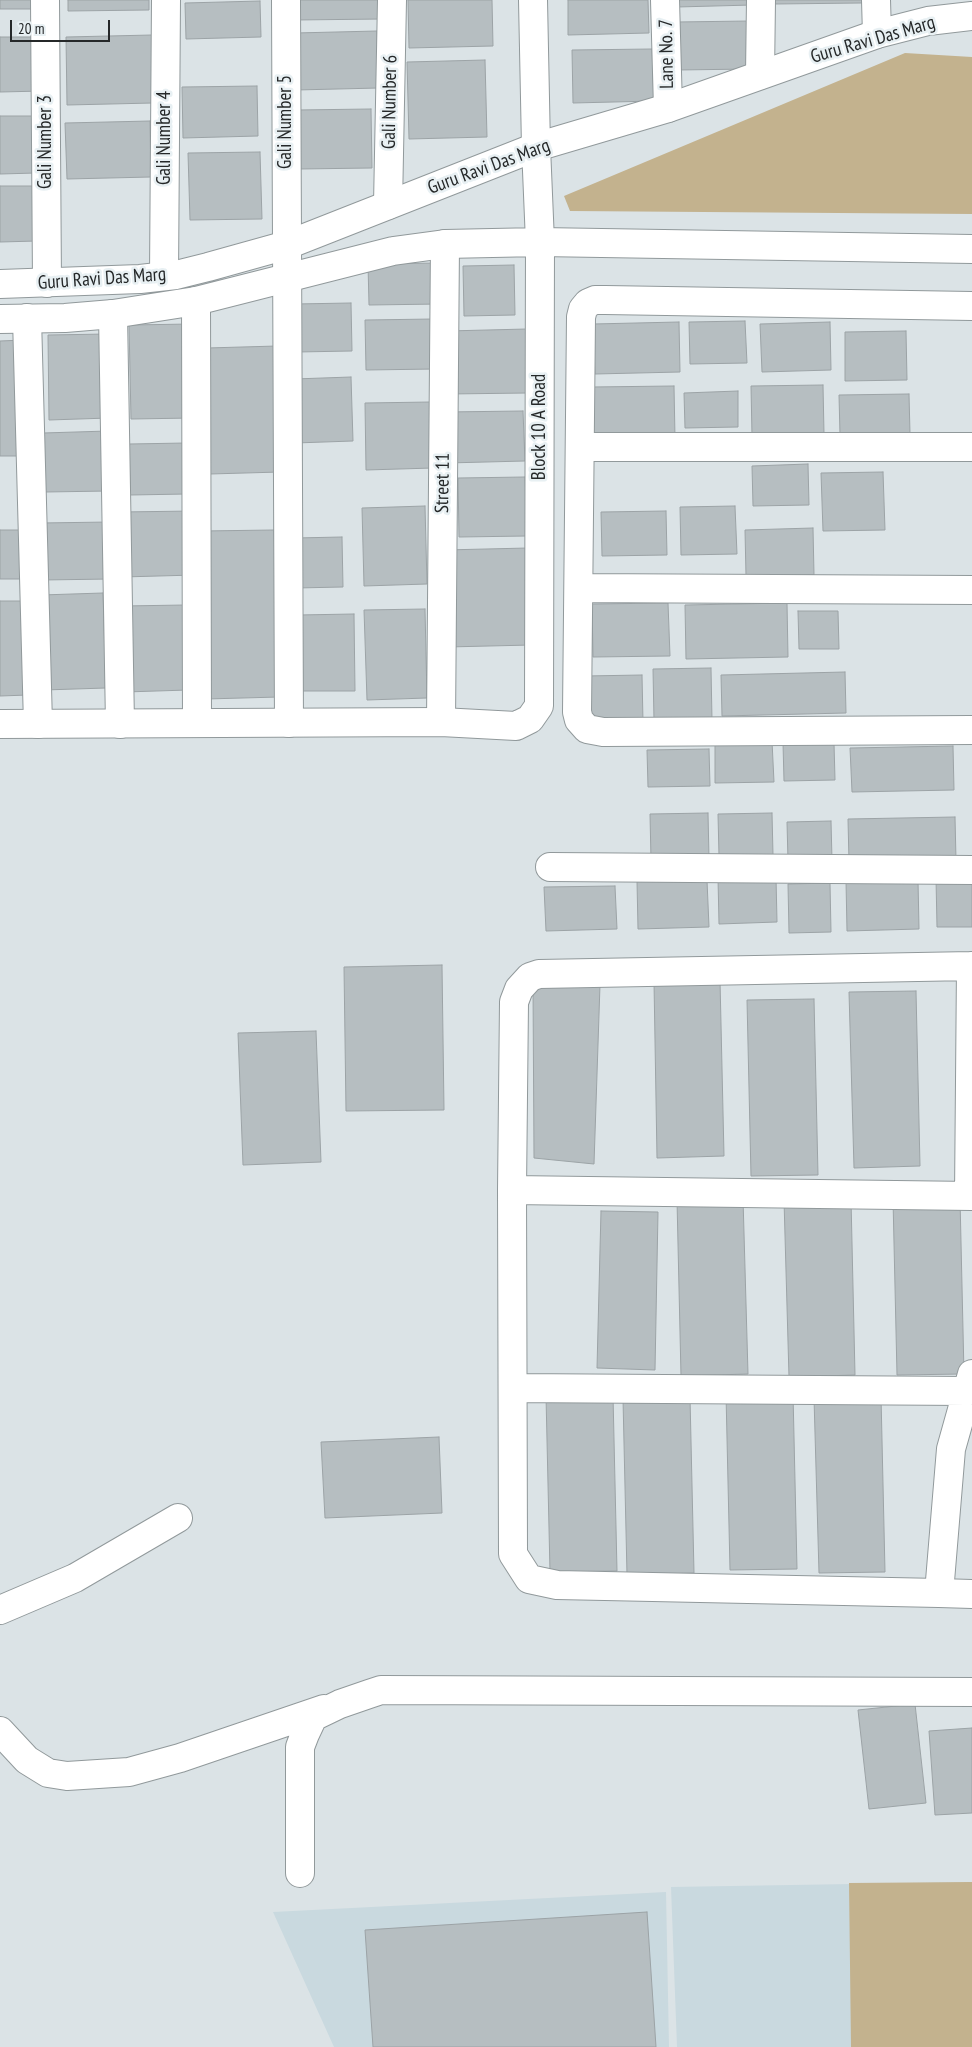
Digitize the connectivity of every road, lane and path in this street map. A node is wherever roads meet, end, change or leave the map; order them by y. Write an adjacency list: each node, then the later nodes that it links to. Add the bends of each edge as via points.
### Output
1 (46, 0): 21 (street, Gali Number 3)
2 (166, 0): 19 (street, Gali Number 4)
3 (286, 0): 17 (street, Gali Number 5)
4 (392, 0): 14 (street, Gali Number 6)
5 (533, 0): 13 (street, Block 10 A Road)
6 (665, 0): 12 (street, Lane No. 7)
7 (761, 0): 11 (street)
8 (876, 0): 10 (street)
9 (972, 16): 10 (street, Guru Ravi Das Marg, via 928,21)
10 (877, 34): 11 (street, Guru Ravi Das Marg)
11 (760, 75): 12 (street, Guru Ravi Das Marg)
12 (668, 108): 13 (street, Guru Ravi Das Marg)
13 (536, 147): 14 (street, Guru Ravi Das Marg); 15 (street, Block 10 A Road)
14 (388, 204): 17 (street, Guru Ravi Das Marg)
15 (540, 242): 16 (street, Guru Ravi Das Marg); 18 (street, Guru Ravi Das Marg); 33 (street, Block 10 A Road, via 538,706 530,719 516,726)
16 (445, 244): 20 (street, Guru Ravi Das Marg, via 393,251); 33 (street, Street 11)
17 (287, 245): 19 (street, Guru Ravi Das Marg); 20 (street, Gali Number 5)
18 (972, 249)
19 (164, 276): 21 (street, Guru Ravi Das Marg)
20 (288, 278): 23 (street, Guru Ravi Das Marg); 32 (street, Gali Number 5)
21 (48, 283): 22 (street, Guru Ravi Das Marg)
22 (0, 284)
23 (196, 300): 25 (street, Guru Ravi Das Marg); 34 (street)
24 (972, 306): 28 (street, via 595,300 583,309 581,317)
25 (113, 314): 26 (street, Guru Ravi Das Marg); 37 (street)
26 (27, 318): 27 (street, Guru Ravi Das Marg); 36 (street)
27 (0, 319)
28 (581, 447): 29 (street); 30 (street)
29 (972, 447)
30 (579, 588): 31 (street); 38 (street, via 578,712 579,720 587,729 604,732)
31 (972, 590)
32 (290, 722): 33 (street); 34 (street)
33 (441, 722)
34 (197, 723): 37 (street)
35 (0, 724): 36 (street)
36 (38, 724): 37 (street)
37 (120, 724)
38 (972, 730)
39 (550, 867): 40 (street)
40 (972, 870)
41 (972, 966): 42 (street, via 539,974 530,977 514,1002); 43 (street)
42 (512, 1190): 43 (street); 45 (street)
43 (970, 1196)
44 (970, 1382): 45 (street); 47 (street, via 951,1449)
45 (514, 1388): 47 (street, via 513,1554 529,1579 556,1585)
46 (178, 1518): 49 (street, via 75,1578)
47 (939, 1593): 48 (street)
48 (972, 1594)
49 (0, 1610)
50 (972, 1692): 51 (street, via 381,1690)
51 (340, 1704): 52 (street, via 129,1772 48,1774 27,1760); 53 (street, via 313,1717 300,1747)
52 (0, 1731)
53 (300, 1873)

